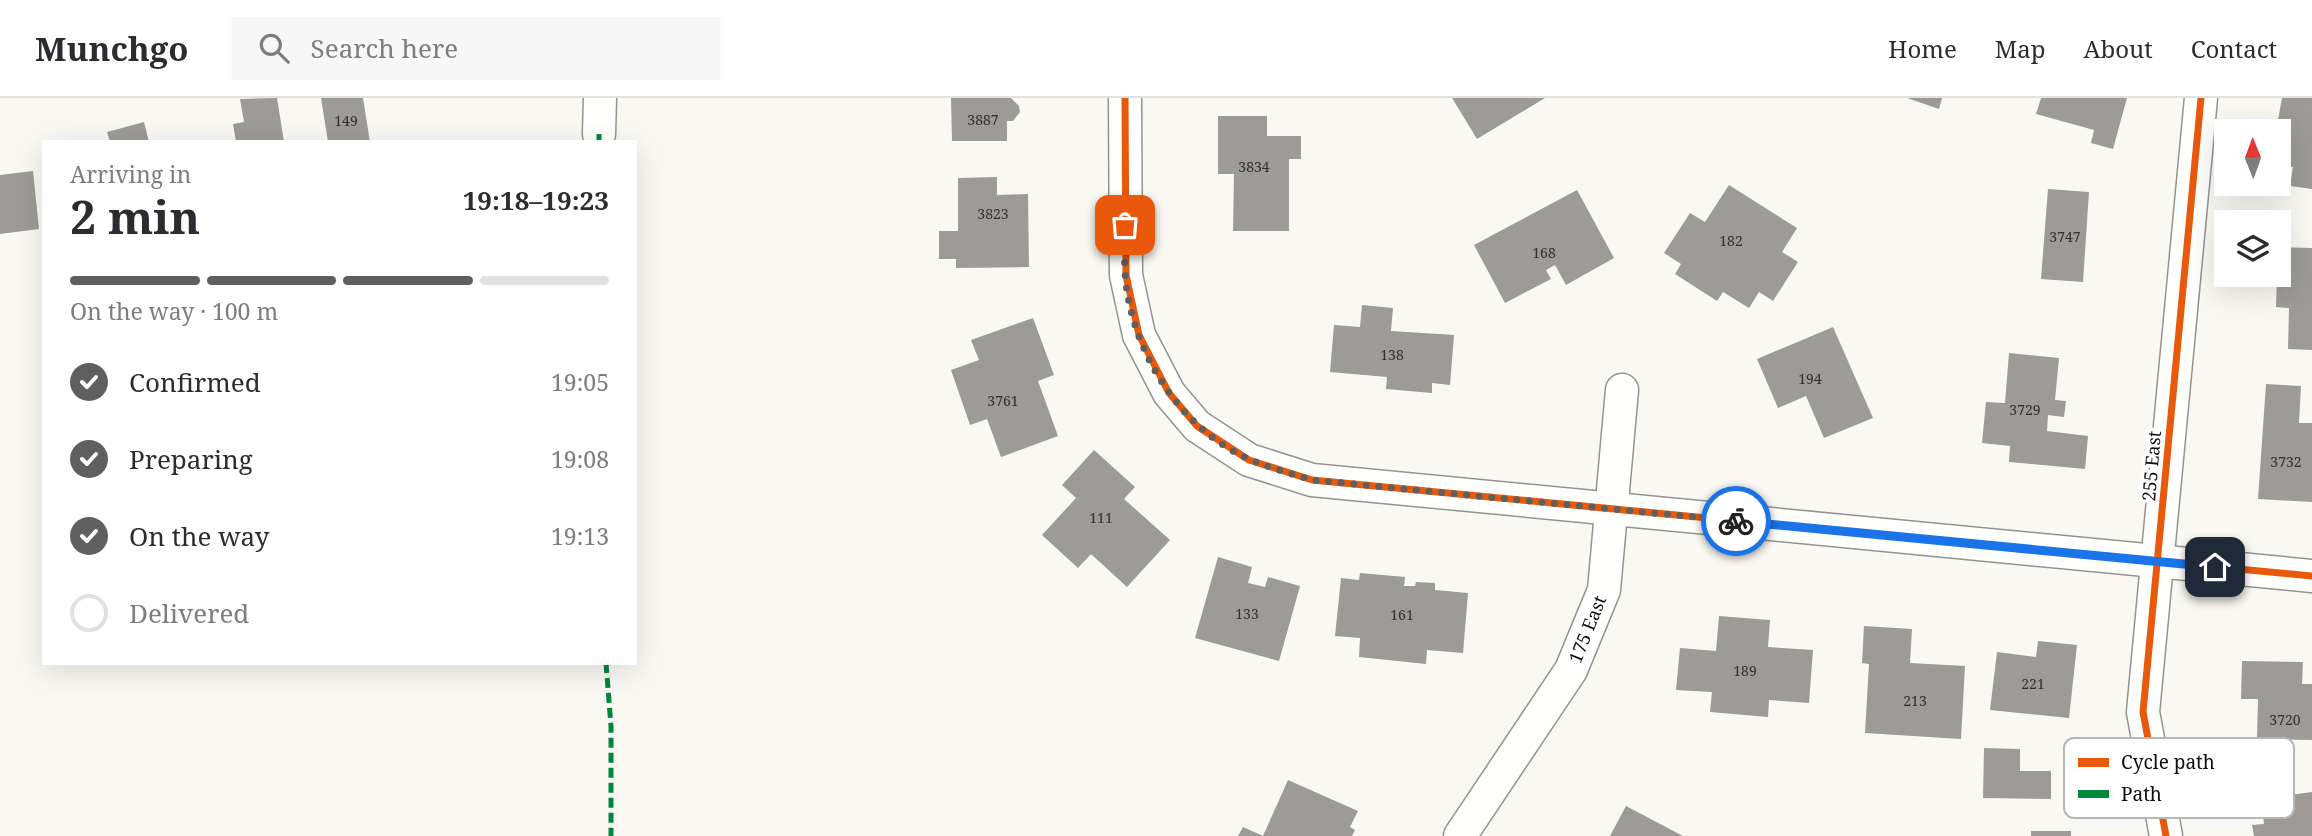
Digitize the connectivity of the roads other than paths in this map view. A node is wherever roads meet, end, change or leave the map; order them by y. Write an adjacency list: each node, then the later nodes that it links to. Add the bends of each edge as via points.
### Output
1 (600, 98): 4 (street)
2 (1125, 98): 6 (street, via 1125,275 1139,335 1169,393 1197,426 1249,460 1312,480)
3 (2201, 98): 7 (street, 255 East)
4 (599, 134)
5 (1622, 390): 6 (street, 175 East)
6 (1611, 509): 7 (street); 11 (street, 175 East, via 1604,590 1571,670)
7 (2158, 562): 8 (street); 9 (street, 255 East, via 2143,712)
8 (2312, 576)
9 (2148, 738)
10 (2163, 818): 12 (street, 255 East)
11 (1460, 836)
12 (2166, 836)

